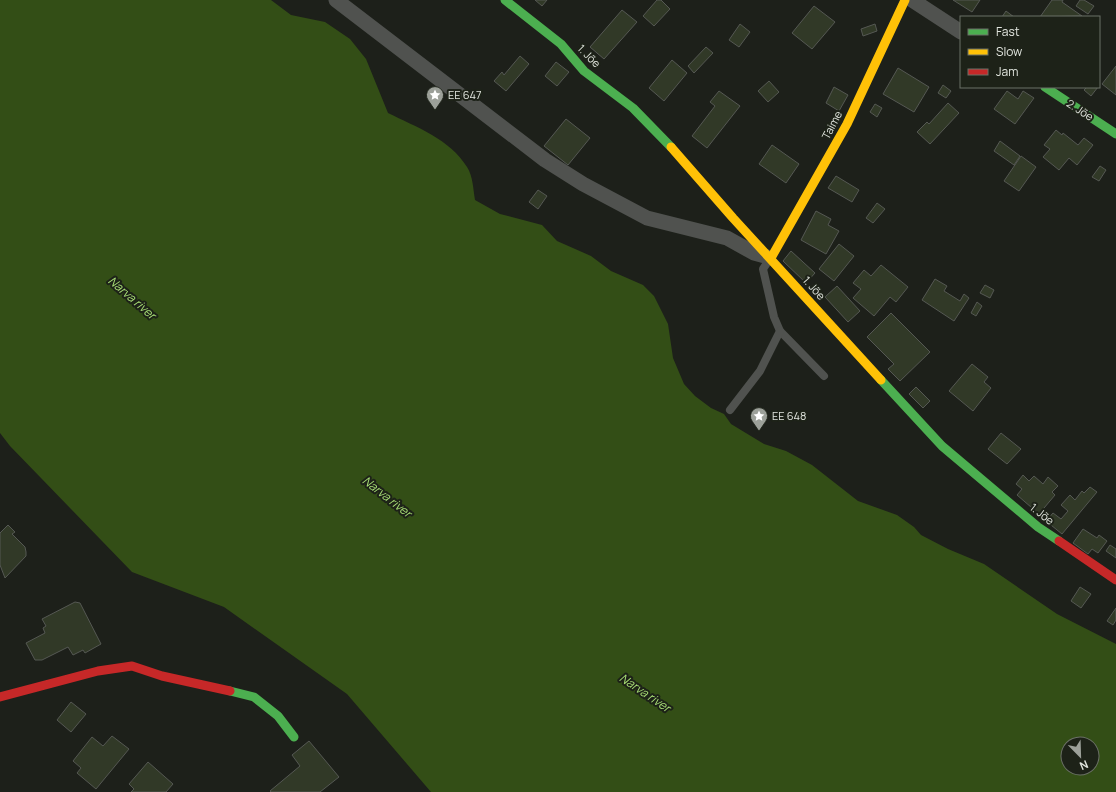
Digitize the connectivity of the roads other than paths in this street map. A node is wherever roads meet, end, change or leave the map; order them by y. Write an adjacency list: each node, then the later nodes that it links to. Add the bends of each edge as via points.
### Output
1 (336, 0): 8 (street, via 545,160 583,184 647,218 727,238 754,253)
2 (505, 0): 8 (street, 1. Jõe, via 561,44 584,71 633,108 686,162)
3 (905, 0): 8 (street, Taime, via 847,124)
4 (912, 0): 5 (street)
5 (960, 31)
6 (1047, 88): 7 (street, 2. Jõe)
7 (1116, 134)
8 (770, 258): 9 (lane, via 763,269 774,317); 12 (street, 1. Jõe, via 942,446 1038,527)
9 (780, 331): 10 (lane); 11 (lane, via 760,371)
10 (824, 376)
11 (730, 410)
12 (1116, 580)
13 (0, 697): 14 (street, via 98,671 132,666 162,676 254,697 278,716)
14 (294, 737)

